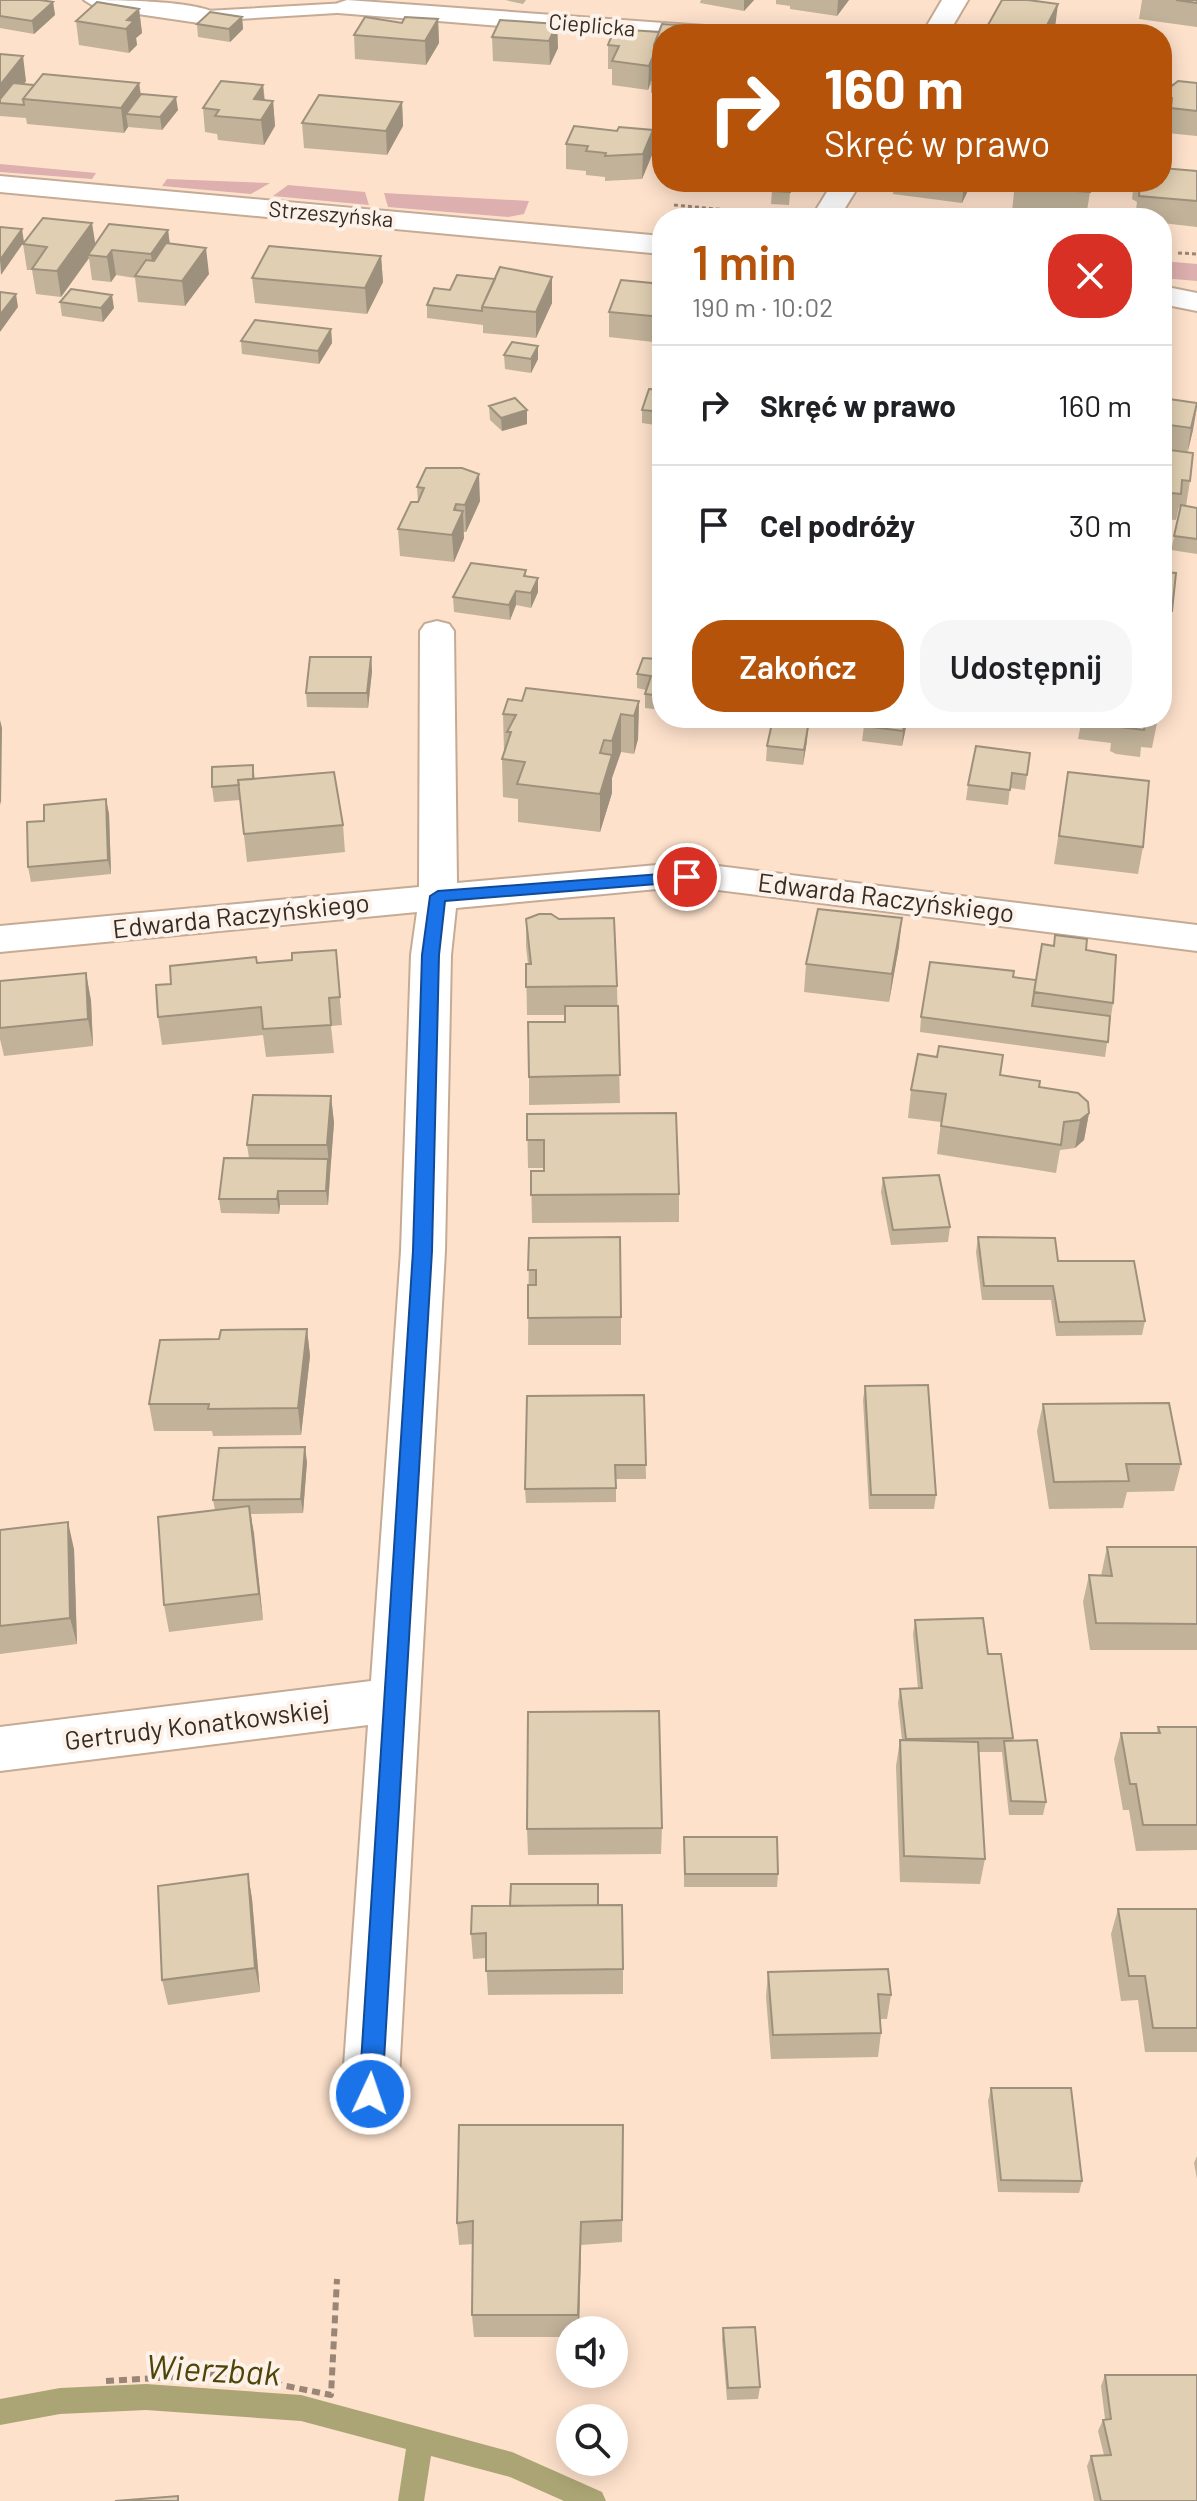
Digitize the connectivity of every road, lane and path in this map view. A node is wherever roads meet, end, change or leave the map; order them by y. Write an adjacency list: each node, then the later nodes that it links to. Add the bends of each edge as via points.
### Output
1 (97, 0): 4 (street, Cieplicka)
2 (955, 0): 5 (street)
3 (347, 8): 4 (lane, Cieplicka); 6 (street, Cieplicka)
4 (206, 16)
5 (941, 24)
6 (652, 30)
7 (1172, 93): 8 (street)
8 (1197, 97)
9 (0, 184): 10 (street, Strzeszyńska)
10 (652, 244)
11 (1197, 287): 12 (street)
12 (1172, 288)
13 (1172, 297): 14 (street)
14 (1197, 302)
15 (437, 631): 16 (street)
16 (438, 896): 17 (street, Edwarda Raczyńskiego, via 657,877 718,878); 18 (street, Edwarda Raczyńskiego); 19 (street, via 431,955 423,1251)
17 (1197, 938)
18 (0, 939)
19 (394, 1700): 20 (street, Gertrudy Konatkowskiej); 21 (street)
20 (0, 1749)
21 (370, 2094)
22 (337, 2279): 23 (path, via 331,2395 227,2374)
23 (106, 2381)

